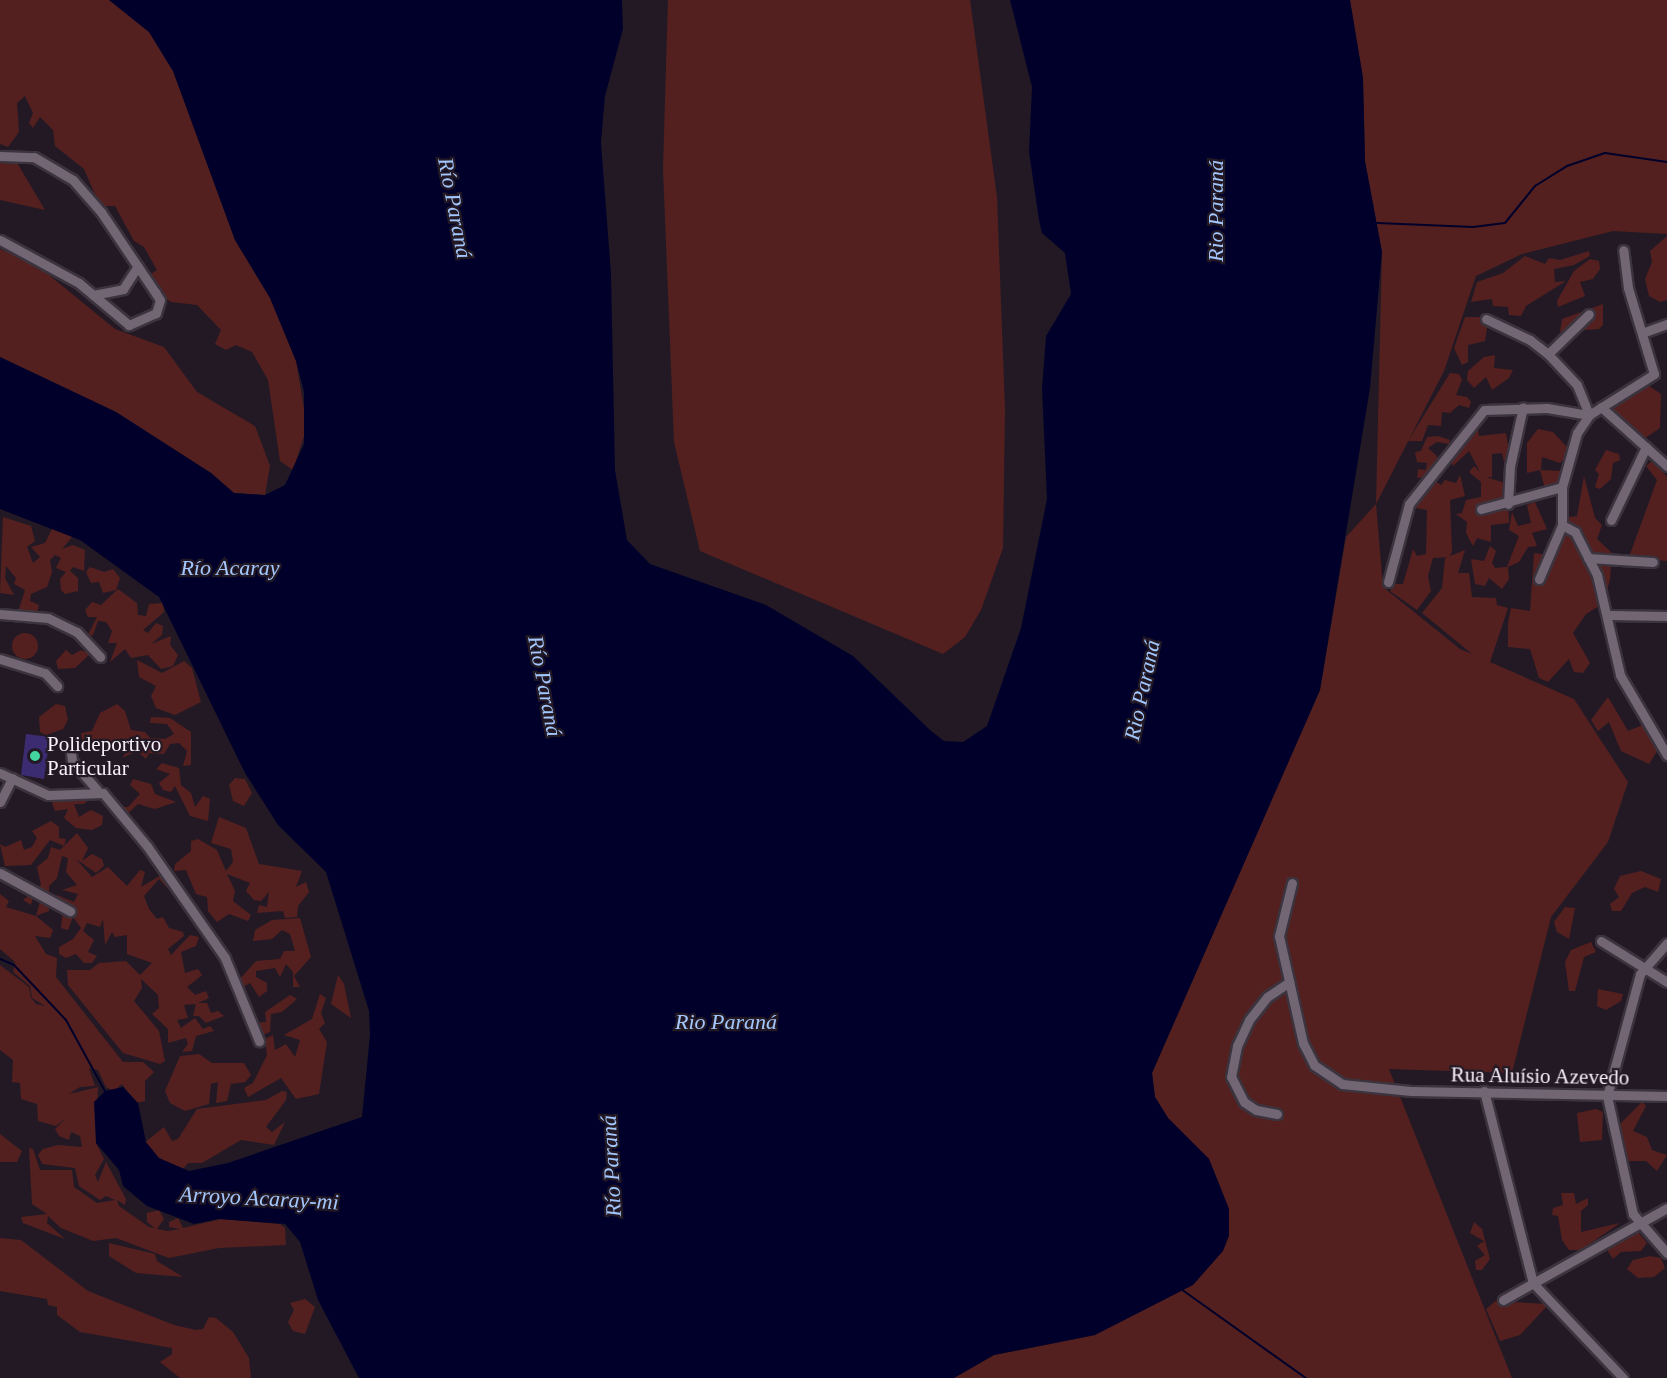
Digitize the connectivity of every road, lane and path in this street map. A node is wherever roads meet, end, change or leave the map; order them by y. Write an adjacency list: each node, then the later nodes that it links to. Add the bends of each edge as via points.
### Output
1 (0, 156): 4 (street, via 34,157 72,180)
2 (0, 240): 5 (street)
3 (1623, 250): 9 (street)
4 (138, 266): 5 (street, via 123,289); 5 (street, via 160,300 156,313 129,325)
5 (93, 295)
6 (1589, 314): 10 (street)
7 (1486, 319): 10 (street, via 1530,340)
8 (1667, 324): 9 (street)
9 (1642, 333): 12 (street, via 1654,374)
10 (1548, 354): 13 (street, via 1577,385)
11 (1523, 407): 13 (street); 17 (street); 24 (street, via 1484,410 1414,497 1403,520)
12 (1601, 407): 13 (street); 14 (street)
13 (1589, 415): 16 (street, via 1572,446)
14 (1646, 447): 15 (street); 19 (street)
15 (1667, 466)
16 (1562, 488): 17 (street); 20 (street)
17 (1508, 504): 18 (street)
18 (1481, 509)
19 (1611, 520)
20 (1562, 525): 21 (street, via 1575,532); 23 (street)
21 (1588, 558): 22 (street); 26 (street)
22 (1653, 562)
23 (1539, 579)
24 (1388, 582)
25 (0, 614): 28 (street, via 48,618 77,632)
26 (1609, 615): 27 (street); 32 (street, via 1620,675)
27 (1667, 616)
28 (100, 657)
29 (0, 660): 30 (street, via 45,673)
30 (57, 686)
31 (71, 752): 35 (street, via 72,761)
32 (1667, 755)
33 (0, 773): 34 (street)
34 (12, 778): 35 (street, via 48,795); 36 (street)
35 (97, 790): 45 (street, via 147,846 225,958)
36 (0, 802)
37 (0, 873): 39 (street)
38 (1292, 884): 43 (street, Rua Aluísio Azevedo, via 1279,936)
39 (70, 911)
40 (1601, 941): 42 (street)
41 (1667, 943): 42 (street)
42 (1642, 967): 44 (street); 47 (street)
43 (1289, 982): 46 (street, Rua Aluísio Azevedo, via 1303,1043 1314,1065 1342,1084 1411,1091); 49 (street, via 1267,997 1249,1020 1236,1046 1231,1077 1244,1102 1256,1110)
44 (1667, 982)
45 (260, 1041)
46 (1484, 1091): 47 (street, Rua Aluísio Azevedo); 53 (street)
47 (1607, 1096): 48 (street, Rua Aluísio Azevedo); 51 (street, via 1629,1199)
48 (1667, 1096)
49 (1277, 1114)
50 (1667, 1208): 51 (street)
51 (1639, 1223): 52 (street); 53 (street)
52 (1667, 1253)
53 (1533, 1283): 54 (street); 55 (street)
54 (1503, 1300)
55 (1623, 1378)

